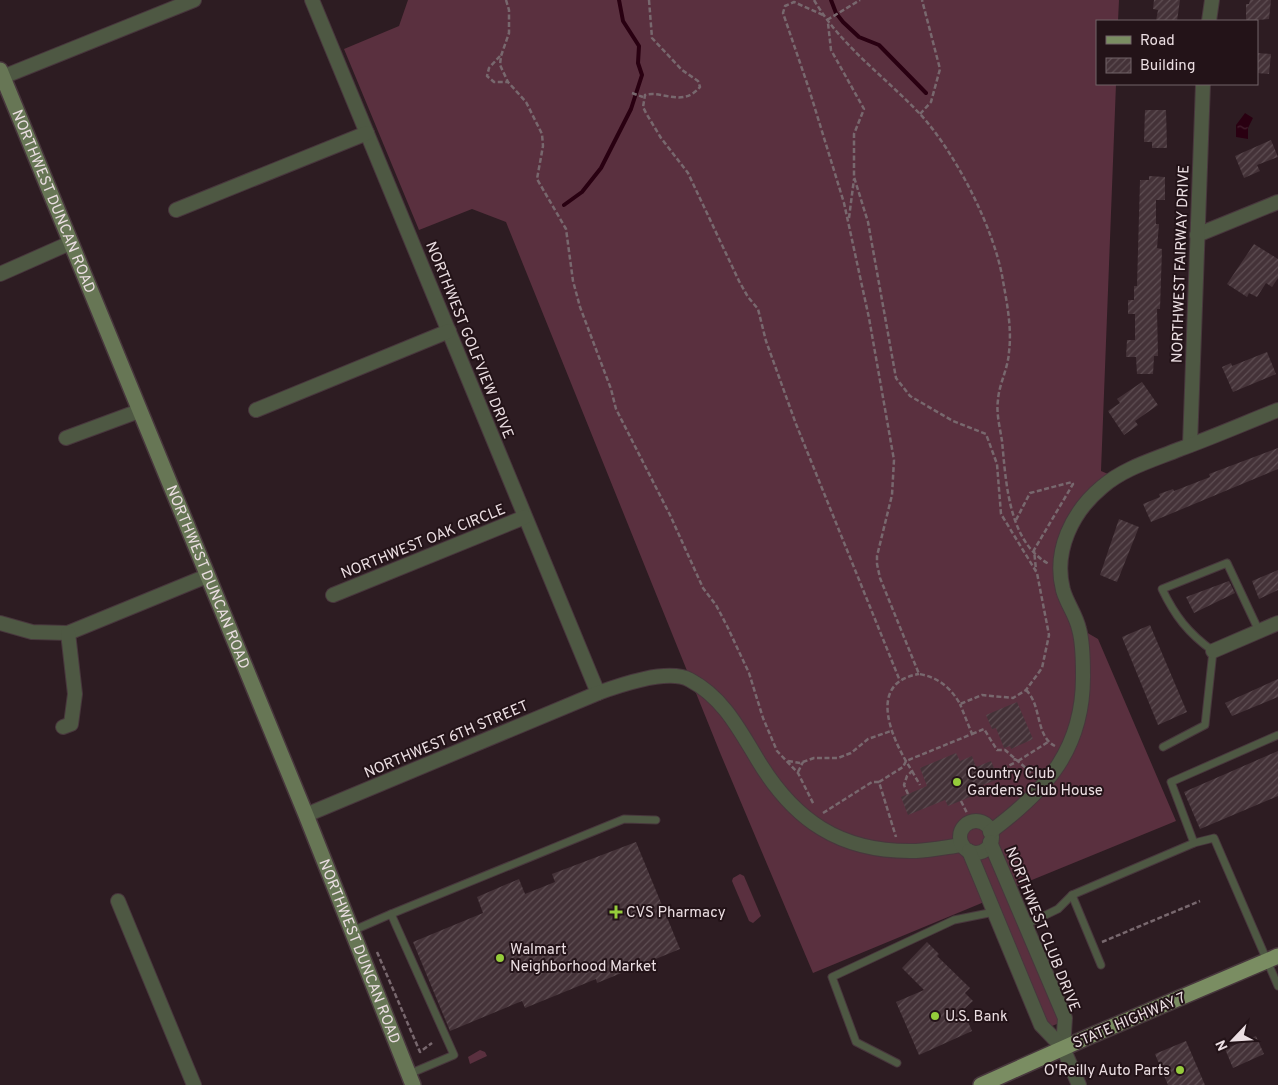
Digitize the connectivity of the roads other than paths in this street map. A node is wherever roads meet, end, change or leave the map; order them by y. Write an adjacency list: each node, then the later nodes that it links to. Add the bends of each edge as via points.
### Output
1 (194, 0): 5 (street)
2 (312, 0): 7 (street, NORTHWEST GOLFVIEW DRIVE)
3 (1212, 0): 4 (street)
4 (1209, 20)
5 (1, 75): 11 (street, NORTHWEST DUNCAN ROAD)
6 (1203, 85): 10 (street, NORTHWEST FAIRWAY DRIVE)
7 (367, 133): 9 (street); 13 (street, NORTHWEST GOLFVIEW DRIVE)
8 (1278, 202): 10 (street)
9 (176, 210)
10 (1197, 235): 18 (street, NORTHWEST FAIRWAY DRIVE)
11 (70, 243): 12 (street); 16 (street, NORTHWEST DUNCAN ROAD)
12 (0, 274)
13 (449, 331): 14 (street); 19 (street, NORTHWEST GOLFVIEW DRIVE)
14 (256, 410)
15 (1278, 410): 18 (street)
16 (139, 411): 17 (street); 20 (street, NORTHWEST DUNCAN ROAD)
17 (66, 438)
18 (1190, 445): 33 (street, via 1123,472 1085,503 1069,529 1060,558 1063,590 1079,628 1083,659 1078,727 1043,784)
19 (525, 517): 21 (street, NORTHWEST OAK CIRCLE); 27 (street, NORTHWEST GOLFVIEW DRIVE)
20 (206, 576): 25 (street); 31 (street, NORTHWEST DUNCAN ROAD)
21 (333, 595)
22 (0, 623): 25 (street, via 32,632)
23 (1278, 623): 24 (street)
24 (1259, 631): 26 (street); 26 (lane, via 1227,563 1162,589 1169,605 1191,635)
25 (68, 633): 28 (street, via 75,694 71,724)
26 (1213, 651): 30 (lane, via 1205,725)
27 (598, 693): 31 (street, NORTHWEST 6TH STREET); 35 (street, NORTHWEST 6TH STREET, via 630,681 663,676 689,679 721,703 775,788 795,810 827,832 854,844 883,850)
28 (63, 727)
29 (1278, 735): 34 (lane, via 1171,782)
30 (1163, 747)
31 (306, 815): 41 (street, NORTHWEST DUNCAN ROAD)
32 (656, 820): 39 (lane, via 624,818)
33 (990, 837): 35 (street, NORTHWEST 6TH STREET, via 980,852); 35 (street, via 984,824 966,812 962,829); 40 (street, NORTHWEST CLUB DRIVE)
34 (1194, 843): 36 (lane); 42 (lane, via 1214,838)
35 (965, 848): 38 (street)
36 (1072, 895): 40 (lane, via 1058,909); 43 (lane)
37 (118, 901): 48 (street)
38 (994, 912): 45 (street, via 1041,1025); 46 (lane, via 954,920 832,977 856,1042)
39 (391, 914): 41 (lane); 47 (lane, via 454,1055)
40 (1024, 925): 45 (street, NORTHWEST CLUB DRIVE, via 1065,1018)
41 (352, 931): 47 (street, NORTHWEST DUNCAN ROAD)
42 (1272, 959): 44 (lane); 45 (main road, STATE HIGHWAY 7)
43 (1101, 965)
44 (1278, 986)
45 (1063, 1048): 49 (main road, STATE HIGHWAY 7); 50 (street)
46 (897, 1063)
47 (411, 1079)
48 (194, 1085)
49 (981, 1085)
50 (1079, 1085)

